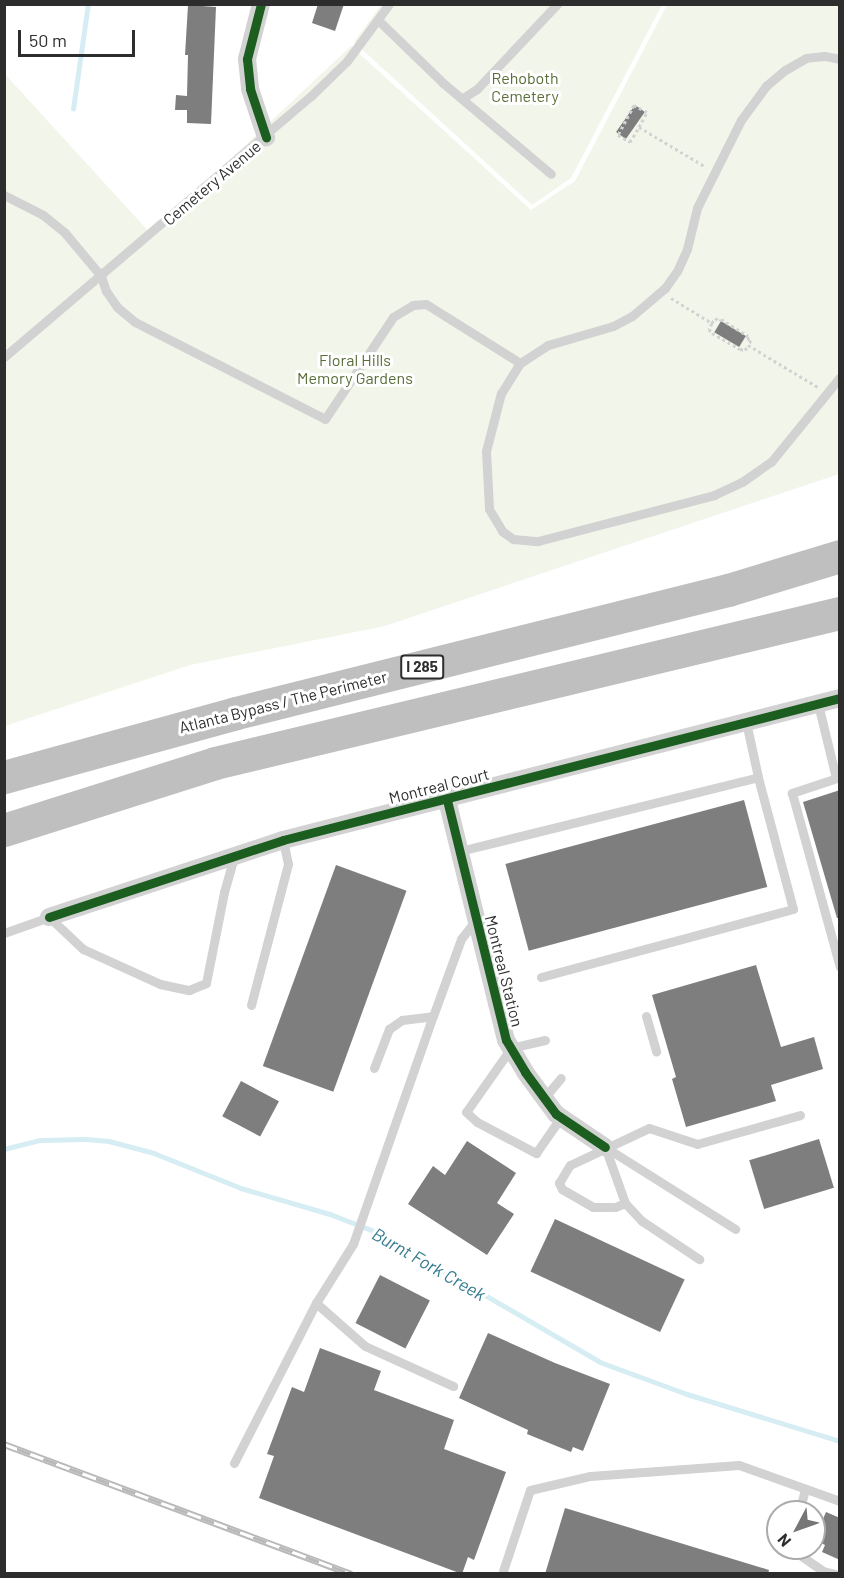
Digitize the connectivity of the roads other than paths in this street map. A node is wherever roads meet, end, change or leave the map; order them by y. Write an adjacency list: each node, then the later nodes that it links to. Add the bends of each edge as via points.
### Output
1 (261, 4): 7 (street, via 247,59 250,89)
2 (389, 4): 4 (lane, Cemetery Avenue)
3 (557, 4): 6 (lane, via 477,89)
4 (378, 20): 6 (lane); 7 (lane, Cemetery Avenue, via 348,61)
5 (840, 59): 12 (lane, via 806,58 766,86 741,120 697,208 677,271 661,292 613,326 548,345)
6 (463, 98): 8 (lane)
7 (266, 137): 10 (lane, Cemetery Avenue)
8 (551, 174)
9 (4, 195): 10 (lane, via 43,215 65,233)
10 (101, 276): 11 (lane, Cemetery Avenue); 12 (lane, via 117,307 135,322 325,419 393,317 413,305 426,304)
11 (4, 357)
12 (520, 363): 13 (lane, via 501,393 486,451 489,509 501,531 513,539 538,541 714,495 742,482 771,462)
13 (840, 378)
14 (840, 556): 19 (highway, Atlanta Bypass / The Perimeter / I 285, via 728,590 236,713)
15 (840, 613): 23 (highway, via 215,764)
16 (840, 698): 17 (street, Montreal Court)
17 (818, 704): 18 (street, Montreal Court); 21 (lane)
18 (746, 722): 20 (lane); 22 (street, Montreal Court)
19 (4, 777)
20 (758, 777): 25 (lane); 31 (lane, via 793,909)
21 (838, 778): 30 (lane, via 792,793)
22 (447, 800): 24 (street, Montreal Court); 25 (street, Montreal Station)
23 (4, 830)
24 (283, 840): 26 (street, Montreal Court); 32 (lane, via 288,864)
25 (459, 851): 28 (street, Montreal Station)
26 (234, 858): 27 (street, Montreal Court); 27 (lane, via 206,983 189,990 160,984 84,949)
27 (49, 917): 29 (lane)
28 (476, 920): 33 (lane, via 461,939); 36 (street, Montreal Station)
29 (4, 933)
30 (840, 967)
31 (541, 977)
32 (251, 1005)
33 (433, 1016): 38 (lane, via 402,1020 389,1029); 47 (lane, via 355,1239)
34 (646, 1016): 37 (lane)
35 (545, 1040): 36 (lane)
36 (511, 1048): 40 (street, Montreal Station); 42 (lane, via 466,1112 536,1154)
37 (656, 1052)
38 (374, 1068)
39 (561, 1078): 40 (lane)
40 (544, 1098): 42 (street, Montreal Station)
41 (800, 1115): 43 (lane, via 697,1144 649,1128)
42 (561, 1117): 43 (street, Montreal Station)
43 (605, 1147): 44 (lane); 44 (lane, via 570,1165 559,1183 562,1189 593,1207); 45 (lane)
44 (625, 1203): 46 (lane, via 642,1221)
45 (735, 1229)
46 (699, 1259)
47 (316, 1303): 48 (lane, via 365,1346); 49 (lane)
48 (453, 1386)
49 (234, 1462)
50 (806, 1489): 51 (lane); 52 (lane); 54 (lane, via 739,1465 590,1476 530,1490)
51 (803, 1500)
52 (840, 1501)
53 (807, 1560): 55 (lane)
54 (503, 1571)
55 (835, 1574)

